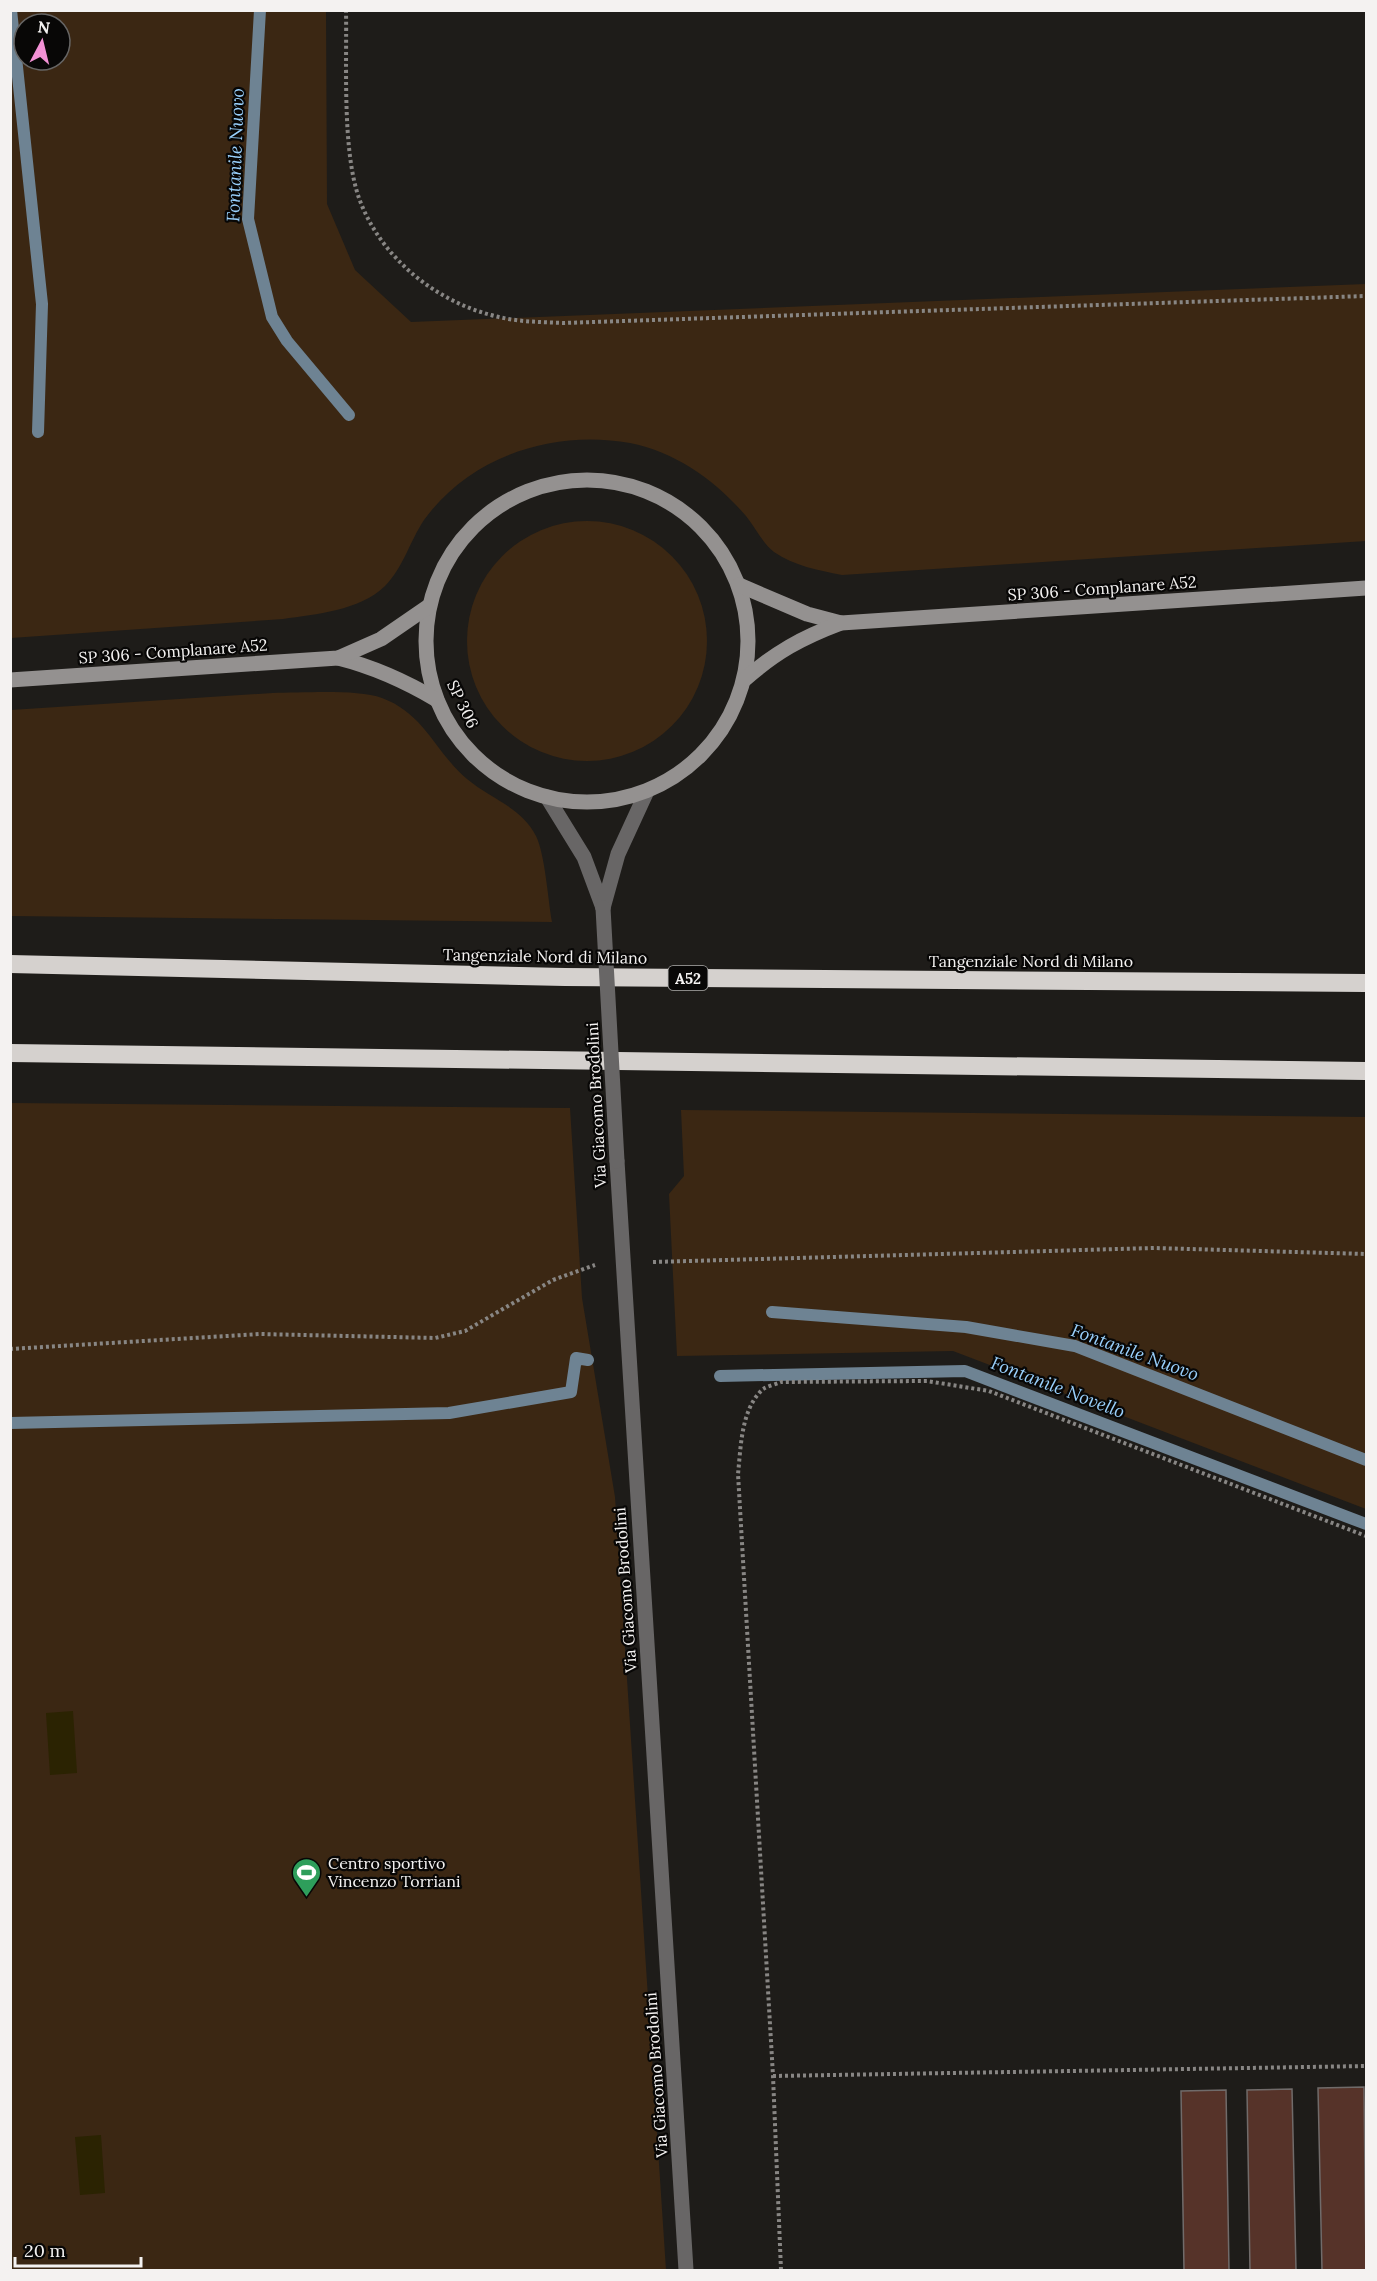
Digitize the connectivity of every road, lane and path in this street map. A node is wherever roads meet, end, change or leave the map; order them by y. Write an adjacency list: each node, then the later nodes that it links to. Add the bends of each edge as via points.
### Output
1 (346, 10): 2 (path, via 349,148 358,197 374,230 398,260 426,284 458,303 490,315 564,323)
2 (1366, 296)
3 (739, 585): 5 (main road, SP 306, via 717,544 684,512 644,490 599,480 576,480 531,490 473,527 446,563); 6 (main road); 9 (main road, SP 306, via 749,629)
4 (1366, 588): 6 (main road, SP 306 - Complanare A52)
5 (429, 606): 7 (main road, via 381,639); 10 (main road, SP 306, via 426,651)
6 (841, 624): 9 (main road, via 808,635 779,651)
7 (338, 658): 8 (main road, SP 306 - Complanare A52); 10 (main road, via 372,667)
8 (10, 680)
9 (744, 680): 11 (main road, SP 306, via 724,726 709,746 691,765)
10 (437, 700): 12 (main road, SP 306, via 463,744 480,762 516,785)
11 (647, 791): 12 (main road, SP 306, via 598,802); 13 (street, Via Giacomo Brodolini, via 618,854)
12 (547, 797): 13 (street, Via Giacomo Brodolini, via 584,857)
13 (603, 908): 25 (street, Via Giacomo Brodolini, bridge)
14 (10, 964): 15 (highway, Tangenziale Nord di Milano / A52, via 565,977)
15 (1366, 982)
16 (10, 1053): 17 (highway)
17 (1366, 1071)
18 (1366, 1254): 19 (path, via 1155,1248)
19 (652, 1262)
20 (597, 1264): 21 (path, via 553,1280 465,1331 435,1338 260,1334)
21 (10, 1349)
22 (1366, 1536): 24 (path, via 989,1391 927,1381 781,1382 764,1388 750,1408 738,1474)
23 (1366, 2066): 24 (path)
24 (773, 2076): 26 (path)
25 (686, 2271)
26 (781, 2271)

